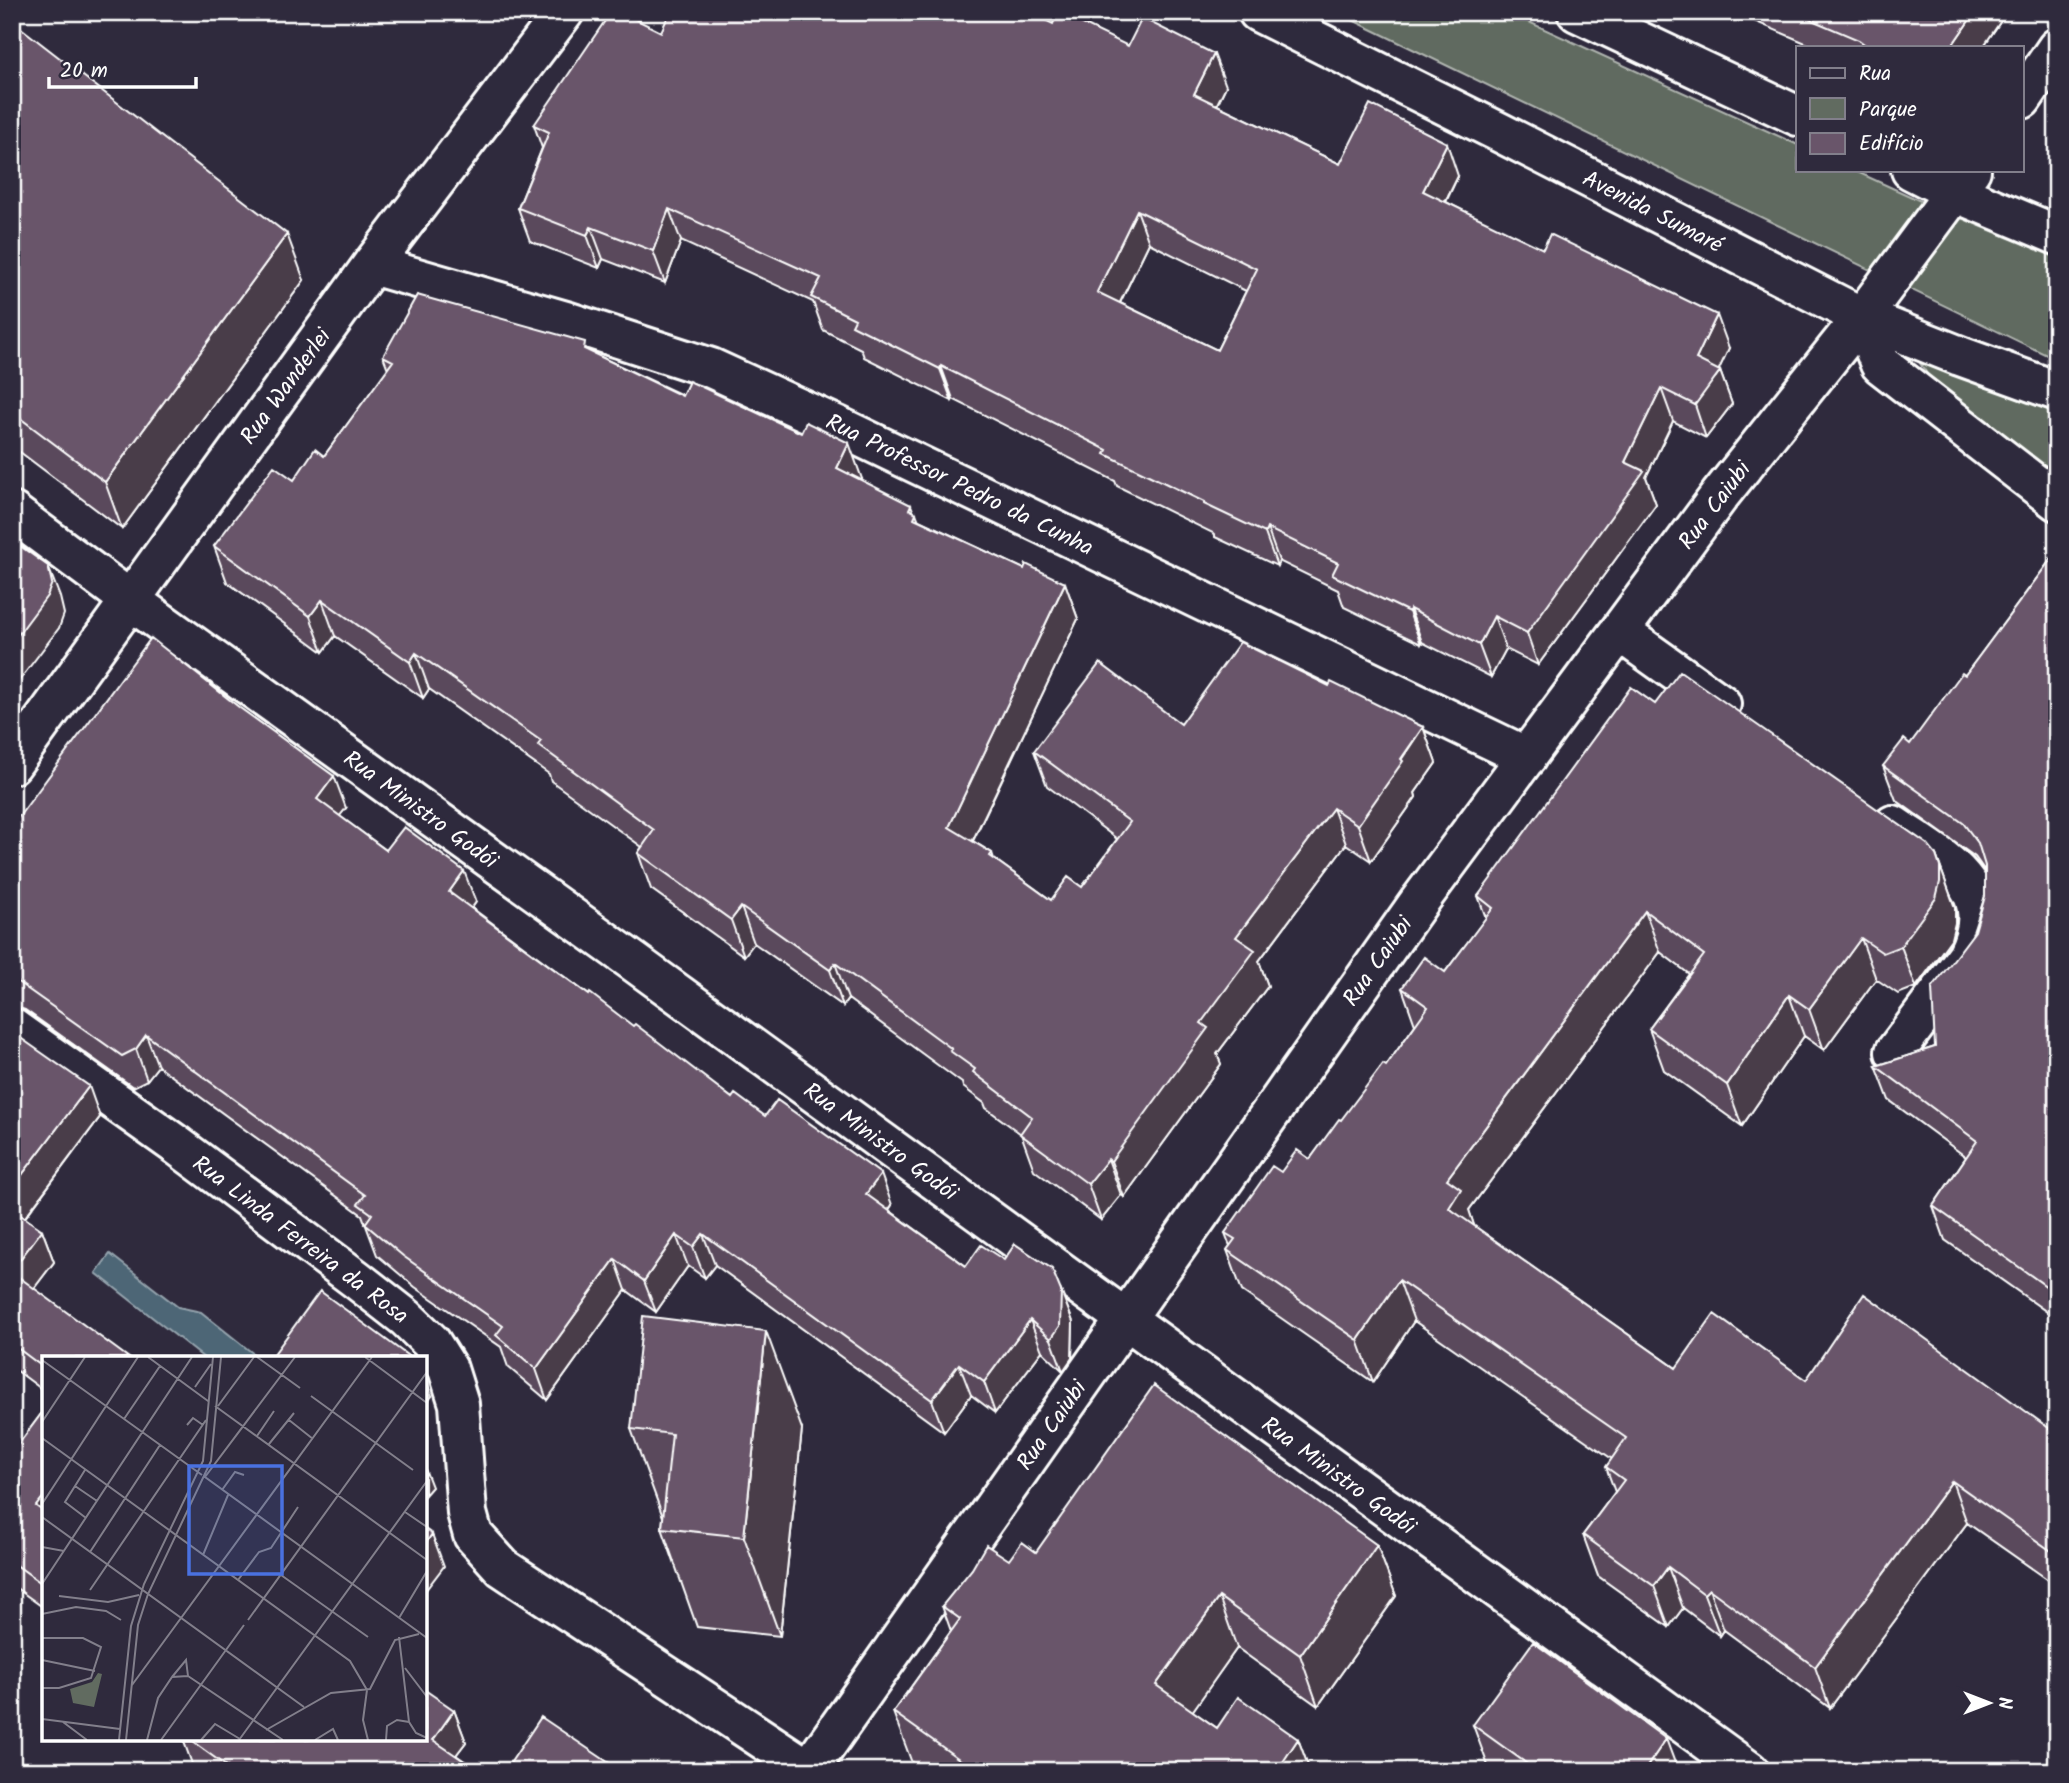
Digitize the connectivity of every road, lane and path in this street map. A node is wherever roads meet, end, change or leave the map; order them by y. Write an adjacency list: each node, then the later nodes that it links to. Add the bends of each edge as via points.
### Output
1 (564, 12): 10 (street, Rua Wanderlei)
2 (1258, 12): 11 (street, Avenida Sumaré)
3 (1577, 12): 6 (street)
4 (2057, 48): 5 (street)
5 (2024, 96)
6 (1796, 115)
7 (1920, 172): 8 (street)
8 (1962, 181): 9 (street); 11 (street, Rua Caiubi)
9 (2057, 235)
10 (372, 265): 15 (street, Rua Wanderlei); 18 (street, Rua Professor Pedro da Cunha, via 710,368 838,425)
11 (1862, 317): 12 (street, Avenida Sumaré); 13 (street, via 1880,364); 16 (street, Rua Caiubi, via 1720,495)
12 (2057, 391)
13 (2057, 501)
14 (12, 512): 15 (street, Rua Ministro Godói)
15 (130, 600): 19 (street, Rua Wanderlei); 23 (street, Rua Ministro Godói)
16 (1620, 632): 17 (street); 18 (street, Rua Caiubi)
17 (1752, 726)
18 (1527, 757): 23 (street, Rua Caiubi)
19 (12, 764)
20 (1863, 803): 22 (street, via 1964,877 1977,909 1975,941 1968,956)
21 (12, 1028): 24 (street, Rua Linda Ferreira da Rosa, via 356,1279 431,1342 448,1368 459,1404 467,1513 473,1535 503,1568)
22 (1895, 1052)
23 (1125, 1319): 24 (street, Rua Caiubi); 25 (street, Rua Ministro Godói)
24 (809, 1770)
25 (1749, 1771)

